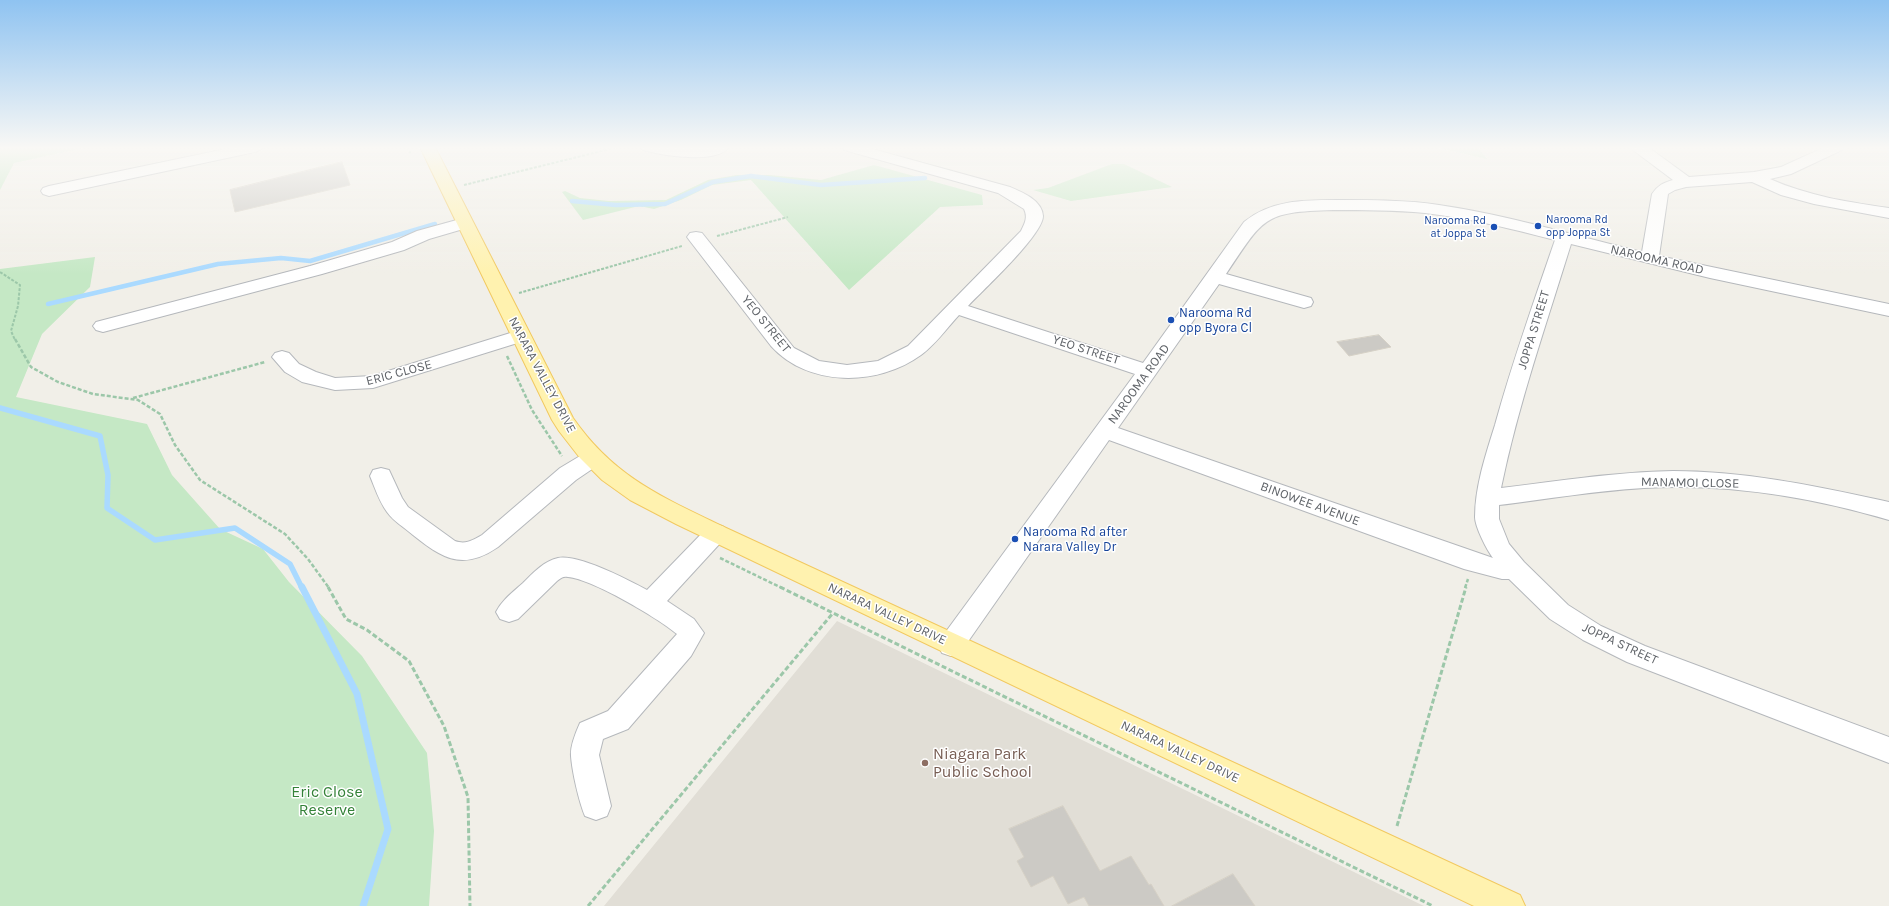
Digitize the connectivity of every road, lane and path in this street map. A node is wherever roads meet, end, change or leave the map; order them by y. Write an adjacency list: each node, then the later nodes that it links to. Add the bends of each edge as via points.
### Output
1 (57, 189): 6 (street)
2 (448, 189): 9 (main road, NARARA VALLEY DRIVE)
3 (1001, 189): 16 (street, YEO STREET, via 1025,202 1035,213 1036,218 1028,233)
4 (1664, 189): 12 (street, via 1660,194)
5 (1780, 189): 7 (street, via 1810,199)
6 (49, 191)
7 (1889, 213)
8 (788, 216): 11 (path)
9 (464, 223): 17 (main road, NARARA VALLEY DRIVE); 19 (street, via 316,270)
10 (1564, 238): 12 (street, NAROOMA ROAD); 14 (street, NAROOMA ROAD, via 1438,210 1382,205 1296,206 1274,210 1256,220); 27 (street, JOPPA STREET, via 1513,397)
11 (698, 239): 16 (street, YEO STREET, via 790,355 802,362 830,370 866,370 900,360 915,350); 17 (path, via 519,294 524,304)
12 (1650, 259): 18 (street, NAROOMA ROAD)
13 (0, 272): 23 (path, via 20,285 18,306 10,331 31,367 58,382 93,394)
14 (1215, 277): 15 (street); 22 (street, NAROOMA ROAD)
15 (1304, 302)
16 (956, 308): 22 (street, YEO STREET)
17 (507, 309): 20 (main road, NARARA VALLEY DRIVE)
18 (1889, 310)
19 (103, 326)
20 (520, 336): 21 (street, ERIC CLOSE, via 373,382 335,384 310,377 292,368); 25 (main road, NARARA VALLEY DRIVE, via 563,420)
21 (284, 359): 23 (path, via 260,362)
22 (1148, 371): 24 (street, NAROOMA ROAD)
23 (130, 399): 39 (path, via 138,400 160,414 174,445 200,480 285,534 308,559 346,618 409,661 444,726 468,797)
24 (1105, 431): 30 (street, BINOWEE AVENUE); 35 (street, NAROOMA ROAD)
25 (593, 458): 26 (street, via 568,474 490,542 480,549 458,553 441,545 398,510); 29 (main road, NARARA VALLEY DRIVE, via 645,498)
26 (381, 476)
27 (1488, 498): 28 (street, MANAMOI CLOSE, via 1645,480 1726,481 1820,494); 31 (street, JOPPA STREET, via 1487,519 1499,548)
28 (1889, 512)
29 (716, 533): 32 (main road, NARARA VALLEY DRIVE); 33 (street)
30 (1473, 562): 31 (street, BINOWEE AVENUE, via 1502,570); 38 (path)
31 (1515, 570): 36 (street, JOPPA STREET, via 1559,612 1592,634 1636,654)
32 (848, 596): 35 (main road, NARARA VALLEY DRIVE); 40 (path)
33 (650, 603): 34 (street, via 581,570 559,567); 37 (street, via 686,626 691,633 682,648 618,720 590,732 586,755)
34 (509, 612)
35 (951, 645): 41 (main road, NARARA VALLEY DRIVE)
36 (1889, 750)
37 (596, 806)
38 (1397, 826)
39 (470, 906)
40 (588, 906)
41 (1509, 906)

